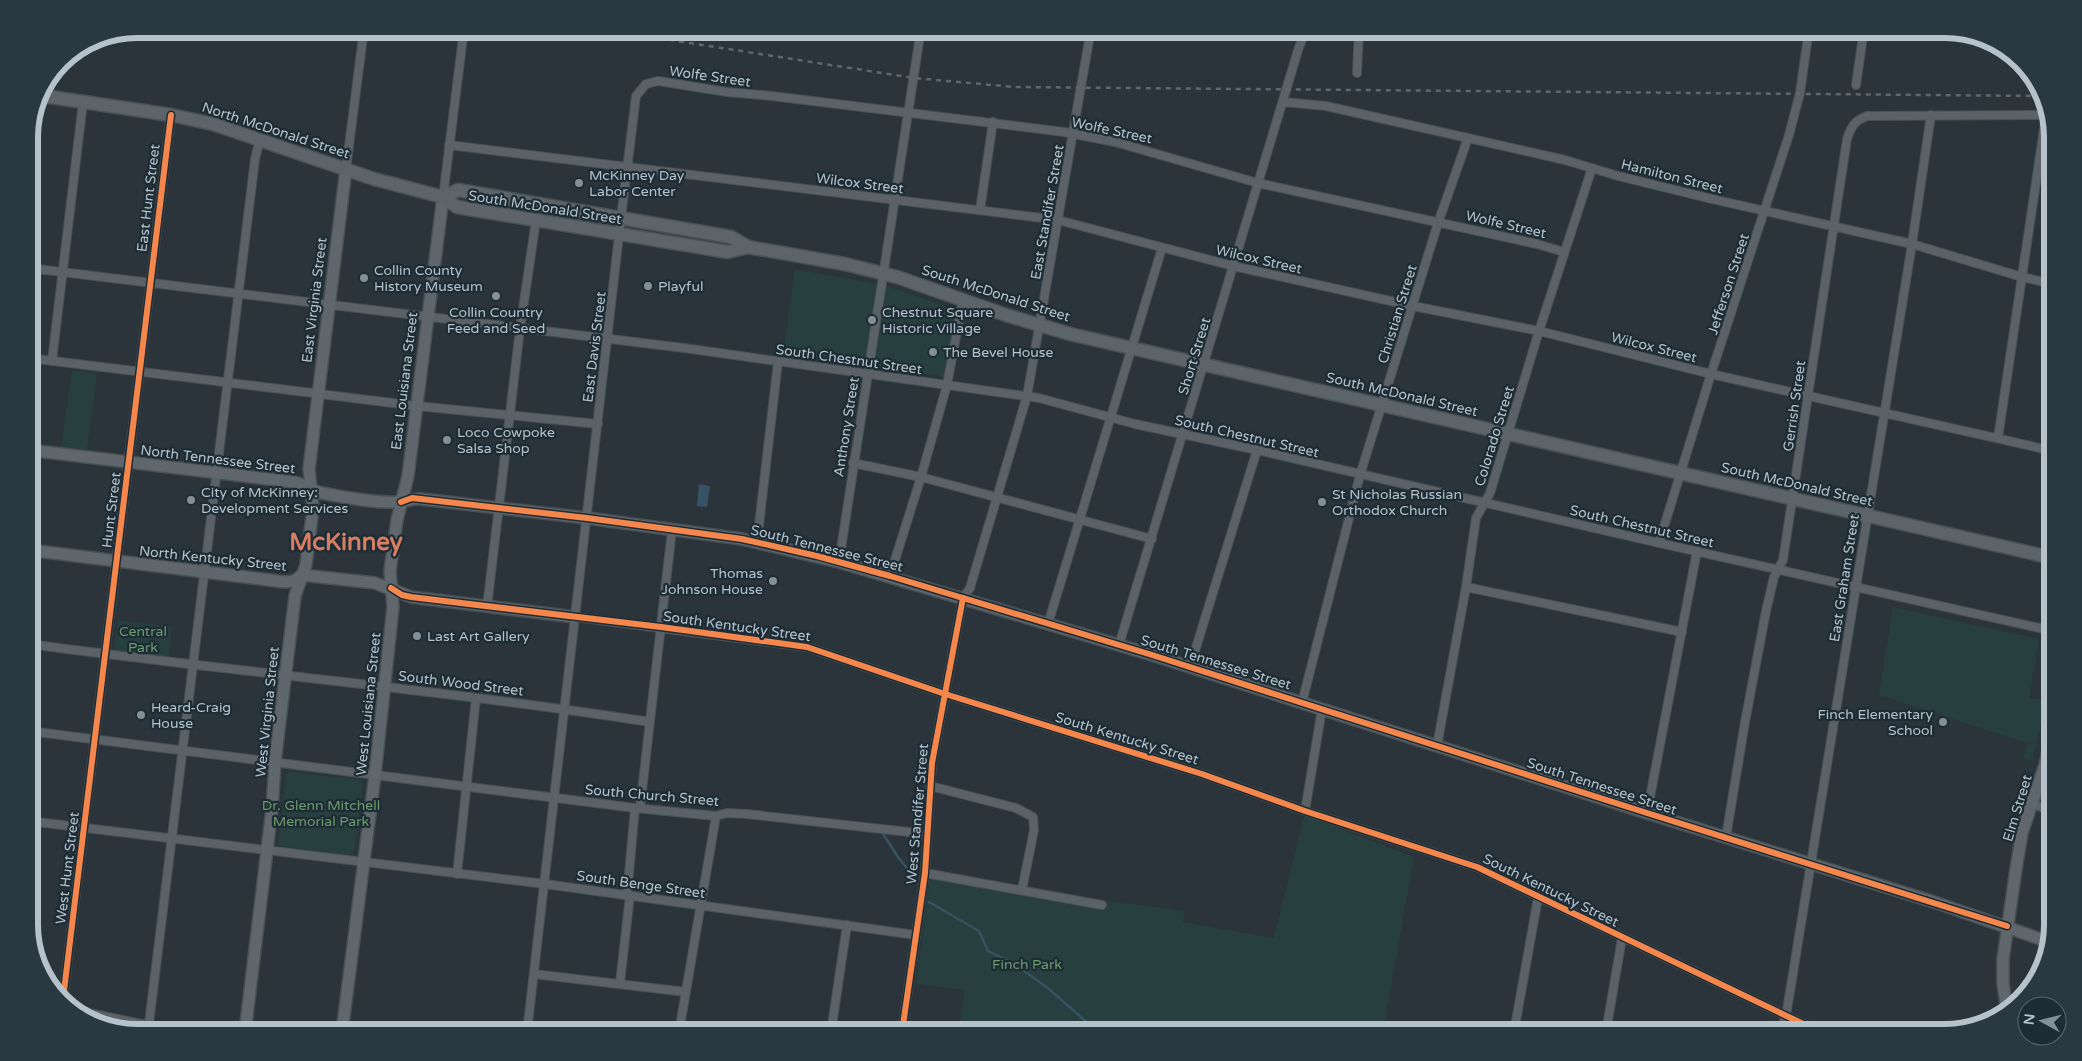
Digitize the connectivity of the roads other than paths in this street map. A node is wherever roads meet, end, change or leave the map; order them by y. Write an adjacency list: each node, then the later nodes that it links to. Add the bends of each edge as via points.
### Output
1 (363, 38): 27 (street, East Virginia Street)
2 (463, 38): 24 (street, East Louisiana Street)
3 (920, 38): 15 (street, Anthony Street)
4 (1089, 38): 21 (street, East Standifer Street)
5 (1303, 38): 14 (street, Short Street)
6 (1359, 38): 9 (street)
7 (1808, 38): 32 (street, Jefferson Street, via 1800,93)
8 (1863, 38): 11 (street)
9 (1357, 73)
10 (646, 84): 15 (street, Wolfe Street, via 658,81); 25 (street, East Davis Street, via 636,96)
11 (1856, 85)
12 (46, 96): 13 (main road, North McDonald Street)
13 (83, 102): 16 (main road, North McDonald Street); 45 (street)
14 (1282, 102): 23 (street, Hamilton Street, via 1326,106); 28 (street, Short Street)
15 (908, 112): 19 (street, Wolfe Street); 30 (street, Anthony Street)
16 (171, 115): 22 (main road, North McDonald Street); 49 (street, East Hunt Street)
17 (1930, 115): 18 (street, Gerrish Street); 37 (street, Gerrish Street, via 1867,116 1852,126 1847,139); 39 (street, East Graham Street)
18 (2042, 115)
19 (993, 122): 21 (street, Wolfe Street); 31 (street)
20 (2044, 134): 47 (street)
21 (1073, 135): 28 (street, Wolfe Street, via 1164,154); 35 (street, East Standifer Street)
22 (260, 138): 27 (main road, North McDonald Street); 50 (street)
23 (1468, 138): 26 (street, Hamilton Street); 36 (street, Christian Street)
24 (449, 145): 25 (street, Wilcox Street); 29 (street, East Louisiana Street)
25 (628, 167): 30 (street, Wilcox Street); 33 (street, East Davis Street)
26 (1592, 168): 32 (street, Hamilton Street); 42 (street, Colorado Street)
27 (346, 169): 29 (main road, North McDonald Street); 52 (street, East Virginia Street)
28 (1258, 183): 36 (street, Wolfe Street); 43 (street, Short Street)
29 (443, 196): 33 (main road, South McDonald Street, via 458,190); 34 (main road, South McDonald Street, via 457,207); 54 (street, East Louisiana Street)
30 (895, 200): 31 (street, Wilcox Street); 46 (street, Anthony Street)
31 (980, 210): 35 (street, Wilcox Street)
32 (1764, 212): 37 (street, Hamilton Street); 66 (street, Jefferson Street)
33 (621, 218): 38 (street, East Davis Street); 40 (main road, South McDonald Street, via 731,237)
34 (536, 220): 38 (main road, South McDonald Street); 56 (street)
35 (1058, 220): 41 (street, Wilcox Street); 55 (street, East Standifer Street)
36 (1438, 223): 42 (street, Wolfe Street); 53 (street, Christian Street)
37 (1834, 227): 39 (street, Hamilton Street); 71 (street, Gerrish Street)
38 (620, 234): 40 (main road, South McDonald Street, via 728,252); 58 (street, East Davis Street)
39 (1912, 244): 47 (street, Hamilton Street); 74 (street, East Graham Street)
40 (748, 247): 46 (main road, South McDonald Street)
41 (1162, 248): 43 (street, Wilcox Street); 59 (street)
42 (1564, 252): 57 (street, Colorado Street)
43 (1233, 266): 53 (street, Wilcox Street); 63 (street, Short Street)
44 (38, 269): 45 (street, South Chestnut Street)
45 (62, 272): 49 (street, South Chestnut Street); 61 (street)
46 (883, 274): 51 (main road, South McDonald Street); 65 (street, Anthony Street)
47 (2022, 277): 48 (street, Hamilton Street); 80 (street)
48 (2044, 282)
49 (150, 284): 50 (street, South Chestnut Street); 64 (street, Hunt Street)
50 (239, 294): 52 (street, South Chestnut Street); 67 (street)
51 (963, 299): 55 (main road, South McDonald Street); 68 (street)
52 (329, 306): 54 (street, South Chestnut Street); 69 (street, East Virginia Street)
53 (1413, 306): 57 (street, Wilcox Street); 72 (street, Christian Street)
54 (427, 318): 56 (street, South Chestnut Street); 73 (street, East Louisiana Street)
55 (1040, 325): 59 (main road, South McDonald Street); 70 (street, East Standifer Street)
56 (520, 329): 58 (street, South Chestnut Street); 75 (street)
57 (1539, 331): 66 (street, Wilcox Street); 78 (street, Colorado Street)
58 (608, 340): 62 (street, South Chestnut Street); 77 (street, East Davis Street)
59 (1133, 348): 63 (main road, South McDonald Street); 76 (street)
60 (38, 359): 61 (street)
61 (52, 361): 64 (street)
62 (778, 362): 65 (street, South Chestnut Street); 101 (street)
63 (1205, 364): 72 (main road, South McDonald Street); 79 (street, Short Street)
64 (140, 370): 67 (street); 84 (street, Hunt Street)
65 (867, 374): 68 (street, South Chestnut Street); 85 (street, Anthony Street)
66 (1711, 374): 71 (street, Wilcox Street); 86 (street, Jefferson Street)
67 (228, 381): 69 (street); 87 (street)
68 (947, 385): 70 (street, South Chestnut Street); 89 (street)
69 (318, 393): 73 (street); 90 (street, East Virginia Street, via 309,469)
70 (1027, 396): 76 (street, South Chestnut Street); 91 (street, East Standifer Street)
71 (1808, 396): 74 (street, Wilcox Street); 92 (street, Gerrish Street)
72 (1382, 405): 78 (main road, South McDonald Street); 88 (street, Christian Street)
73 (417, 406): 75 (street); 93 (street, East Louisiana Street, via 408,476)
74 (1884, 413): 80 (street, Wilcox Street); 96 (street, East Graham Street)
75 (509, 414): 77 (street); 95 (street)
76 (1111, 418): 79 (street, South Chestnut Street); 98 (street)
77 (598, 424): 97 (street, East Davis Street)
78 (1509, 433): 86 (main road, South McDonald Street); 94 (street, Colorado Street)
79 (1183, 434): 82 (street, South Chestnut Street); 100 (street, Short Street)
80 (1998, 438): 81 (street, Wilcox Street)
81 (2044, 449)
82 (1257, 450): 88 (street, South Chestnut Street); 126 (street)
83 (38, 451): 84 (street, North Tennessee Street)
84 (129, 463): 87 (street, North Tennessee Street); 106 (street, Hunt Street)
85 (853, 463): 89 (street); 107 (street, Anthony Street)
86 (1681, 473): 92 (main road, South McDonald Street); 102 (street, Jefferson Street)
87 (216, 474): 90 (street, North Tennessee Street, via 298,483); 109 (street)
88 (1360, 475): 94 (street, South Chestnut Street); 131 (street, Christian Street)
89 (921, 477): 91 (street); 111 (street)
90 (312, 489): 93 (street, North Tennessee Street); 110 (street, East Virginia Street, via 307,560)
91 (997, 497): 98 (street); 115 (street, East Standifer Street, via 970,588)
92 (1793, 498): 96 (main road, South McDonald Street); 108 (street, Gerrish Street)
93 (401, 502): 95 (street, South Tennessee Street, via 412,498); 114 (street, East Louisiana Street, via 390,571)
94 (1484, 504): 102 (street, South Chestnut Street); 112 (street, Colorado Street, via 1476,518)
95 (498, 509): 97 (street, South Tennessee Street); 116 (street)
96 (1868, 515): 105 (main road, South McDonald Street); 113 (street, East Graham Street)
97 (587, 518): 99 (street, South Tennessee Street); 117 (street, East Davis Street)
98 (1081, 519): 100 (street); 118 (street)
99 (672, 530): 101 (street, South Tennessee Street); 119 (street)
100 (1152, 539): 123 (street, Short Street)
101 (756, 542): 107 (street, South Tennessee Street)
102 (1659, 543): 104 (street, South Chestnut Street)
103 (38, 551): 106 (street, North Kentucky Street)
104 (1697, 551): 108 (street, South Chestnut Street); 121 (street)
105 (2044, 556)
106 (117, 562): 109 (street, North Kentucky Street); 124 (street, Hunt Street)
107 (838, 562): 111 (street, South Tennessee Street)
108 (1779, 570): 113 (street, South Chestnut Street); 154 (street, Gerrish Street, via 1774,577 1766,612)
109 (204, 572): 110 (street, North Kentucky Street, via 285,582 294,581); 125 (street)
110 (302, 575): 114 (street, North Kentucky Street, via 375,583); 127 (street, West Virginia Street, via 295,596)
111 (890, 576): 115 (street, South Tennessee Street)
112 (1466, 587): 121 (street); 137 (street, Colorado Street)
113 (1855, 587): 120 (street, South Chestnut Street); 158 (street, East Graham Street)
114 (391, 588): 116 (street, South Kentucky Street, via 411,597); 128 (street, West Louisiana Street, via 393,608)
115 (963, 598): 118 (street, South Tennessee Street); 129 (street, West Standifer Street)
116 (487, 607): 117 (street, South Kentucky Street)
117 (575, 617): 119 (street, South Kentucky Street); 132 (street, East Davis Street)
118 (1048, 624): 123 (street, South Tennessee Street)
119 (661, 627): 129 (street, South Kentucky Street, via 807,647); 134 (street)
120 (2044, 629)
121 (1682, 632): 149 (street)
122 (38, 645): 124 (street, South Wood Street)
123 (1119, 646): 126 (street, South Tennessee Street)
124 (106, 654): 125 (street, South Wood Street); 136 (street, Hunt Street)
125 (193, 666): 127 (street, South Wood Street); 138 (street)
126 (1190, 667): 131 (street, South Tennessee Street)
127 (285, 675): 128 (street, South Wood Street); 139 (street, West Virginia Street)
128 (384, 686): 130 (street, South Wood Street); 141 (street, West Louisiana Street)
129 (945, 694): 143 (street, West Standifer Street); 148 (street, South Kentucky Street, via 1202,774)
130 (476, 698): 132 (street, South Wood Street); 142 (street)
131 (1302, 703): 133 (street, South Tennessee Street)
132 (564, 708): 134 (street, South Wood Street); 144 (street, East Davis Street)
133 (1322, 709): 137 (street, South Tennessee Street); 148 (street)
134 (650, 722): 146 (street)
135 (38, 732): 136 (street, South Church Street)
136 (96, 739): 138 (street, South Church Street); 152 (street, West Hunt Street)
137 (1437, 746): 149 (street, South Tennessee Street)
138 (183, 751): 139 (street, South Church Street); 155 (street)
139 (276, 762): 141 (street, South Church Street); 156 (street, West Virginia Street)
140 (2044, 768): 145 (street, Elm Street)
141 (375, 775): 142 (street, South Church Street); 157 (street, West Louisiana Street)
142 (467, 786): 144 (street, South Church Street); 160 (street)
143 (930, 786): 153 (street, West Standifer Street); 162 (street, via 1016,808 1033,816 1034,830)
144 (554, 797): 146 (street, South Church Street); 161 (street, East Davis Street)
145 (2032, 804): 147 (street); 168 (street, Elm Street, via 2022,832)
146 (638, 808): 150 (street, South Church Street); 163 (street)
147 (2044, 808)
148 (1305, 811): 164 (street, South Kentucky Street, via 1477,867)
149 (1647, 814): 154 (street, South Tennessee Street)
150 (716, 816): 153 (street, South Church Street, via 747,814); 165 (street)
151 (38, 822): 152 (street, South Benge Street)
152 (84, 828): 155 (street, South Benge Street); 175 (street, West Hunt Street)
153 (927, 834): 159 (street, West Standifer Street)
154 (1726, 837): 158 (street, South Tennessee Street)
155 (173, 839): 156 (street, South Benge Street); 180 (street)
156 (267, 851): 157 (street, South Benge Street); 181 (street, West Virginia Street)
157 (363, 863): 160 (street, South Benge Street); 182 (street, West Louisiana Street)
158 (1810, 863): 168 (street, South Tennessee Street); 178 (street, East Graham Street)
159 (925, 873): 162 (street); 169 (street, West Standifer Street)
160 (457, 874): 161 (street, South Benge Street)
161 (545, 884): 163 (street, South Benge Street); 172 (street, East Davis Street)
162 (1022, 890): 166 (street)
163 (629, 895): 165 (street, South Benge Street); 173 (street)
164 (1538, 898): 170 (street, South Kentucky Street); 187 (street)
165 (701, 904): 167 (street, South Benge Street); 174 (street)
166 (1102, 905)
167 (847, 925): 169 (street, South Benge Street); 185 (street)
168 (2007, 926): 171 (street, South Tennessee Street); 176 (street, Elm Street, via 2003,968)
169 (916, 935): 186 (street, West Standifer Street)
170 (1622, 938): 178 (street, South Kentucky Street); 188 (street)
171 (2044, 940)
172 (534, 974): 173 (street); 183 (street, East Davis Street)
173 (620, 983): 174 (street)
174 (686, 992): 184 (street)
175 (65, 993)
176 (2007, 1002)
177 (100, 1016): 179 (street)
178 (1786, 1016): 189 (street, East Graham Street); 190 (street, South Kentucky Street)
179 (126, 1023)
180 (149, 1024)
181 (246, 1024)
182 (343, 1024)
183 (528, 1024)
184 (680, 1024)
185 (832, 1024)
186 (903, 1024)
187 (1515, 1024)
188 (1607, 1024)
189 (1783, 1024)
190 (1803, 1024)

